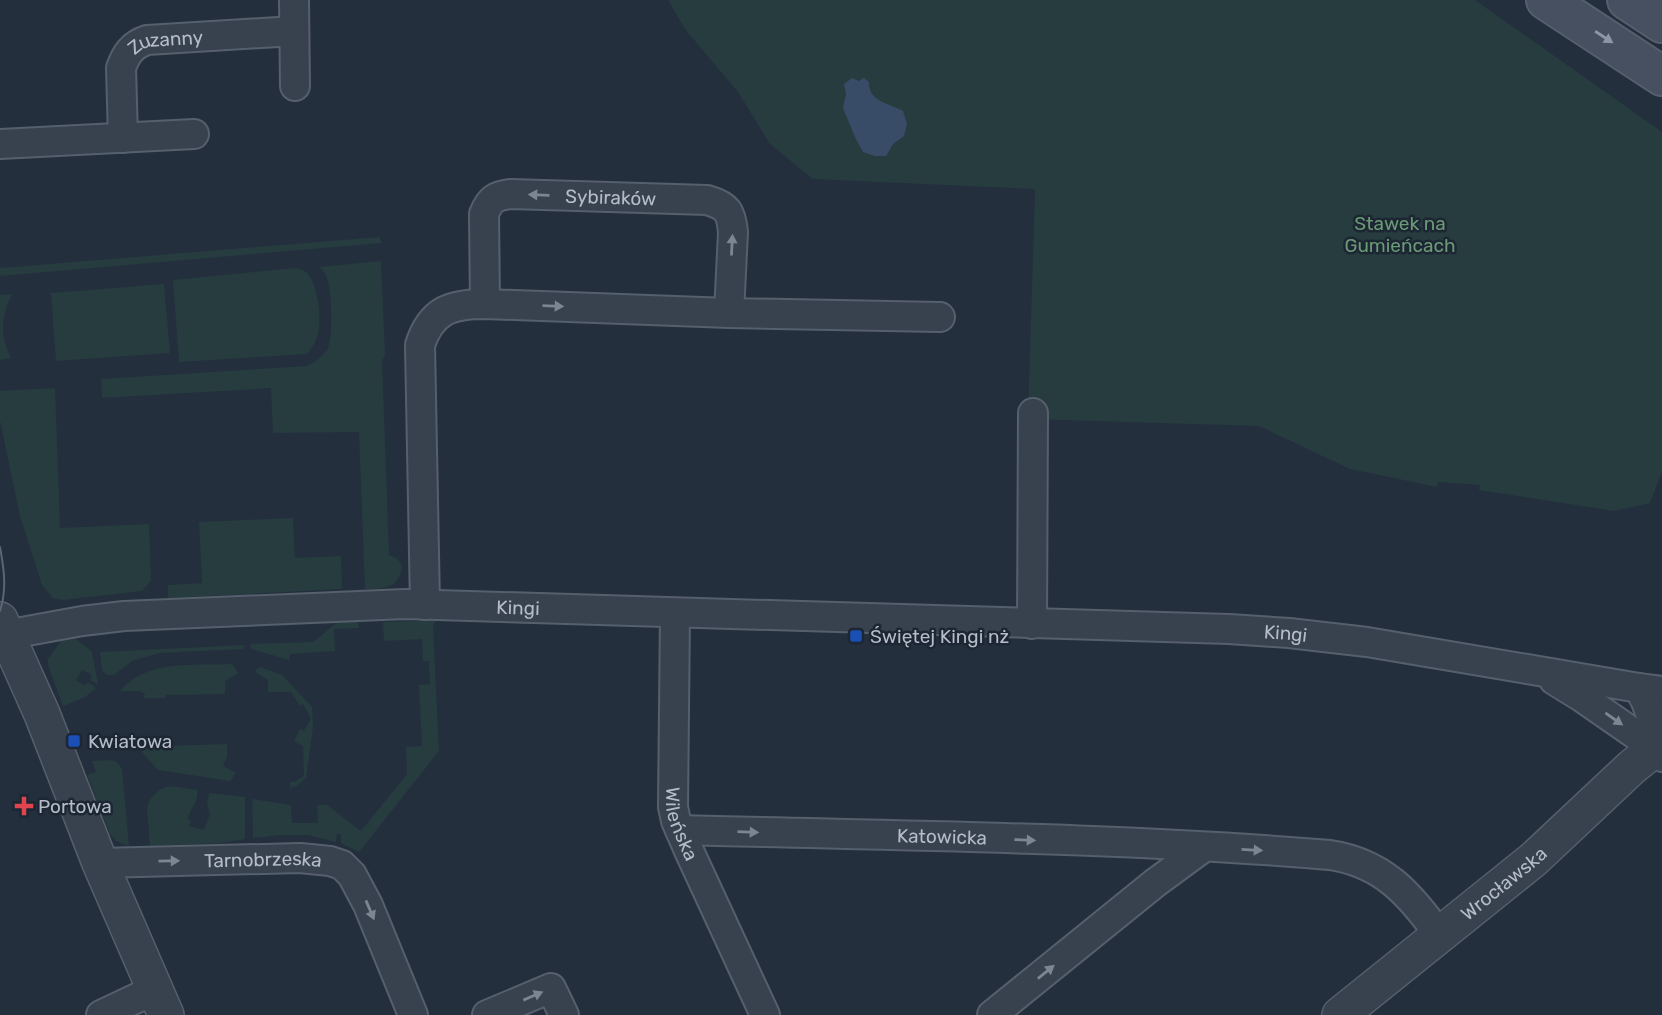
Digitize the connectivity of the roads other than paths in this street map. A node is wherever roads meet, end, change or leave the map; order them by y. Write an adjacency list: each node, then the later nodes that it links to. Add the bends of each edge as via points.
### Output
1 (294, 0): 5 (street)
2 (1546, 0): 6 (main road, one-way to 6)
3 (1627, 0): 4 (main road)
4 (1662, 23)
5 (294, 31): 7 (street); 9 (street, Zuzanny, via 137,44 121,68)
6 (1662, 76)
7 (295, 86)
8 (194, 134): 9 (street)
9 (123, 138): 10 (street)
10 (0, 144)
11 (485, 304): 12 (street, one-way to 12); 12 (street, Sybiraków, one-way to 11, via 731,219 727,208 707,200 512,194 495,198 484,214); 15 (street, via 445,311 433,319 420,345)
12 (729, 313): 13 (street)
13 (940, 317)
14 (1033, 413): 17 (street)
15 (425, 605): 16 (street, Kingi); 18 (street, Kingi, via 124,616)
16 (675, 613): 17 (street, Kingi); 22 (street, Wileńska, via 673,799)
17 (1032, 624): 19 (street, Kingi, via 1312,635)
18 (2, 630): 24 (street, via 50,734)
19 (1535, 671): 20 (street, Kingi); 21 (street, Kingi, one-way to 21)
20 (1650, 690): 21 (street, Kingi, via 1646,701)
21 (1660, 749): 25 (street, Wrocławska)
22 (680, 830): 23 (street, Katowicka, one-way to 23); 31 (street, Wileńska)
23 (1204, 847): 25 (street, Katowicka, one-way to 25, via 1331,855 1366,864 1397,885); 32 (street, one-way to 23)
24 (100, 863): 26 (street); 28 (street, Tarnobrzeska, one-way to 28, via 300,858 342,865 368,905)
25 (1440, 936): 33 (street, Wrocławska)
26 (160, 1002): 27 (street)
27 (101, 1015)
28 (413, 1015)
29 (487, 1015): 30 (street, one-way to 30, via 551,988)
30 (564, 1015)
31 (765, 1015)
32 (992, 1015)
33 (1340, 1015)

